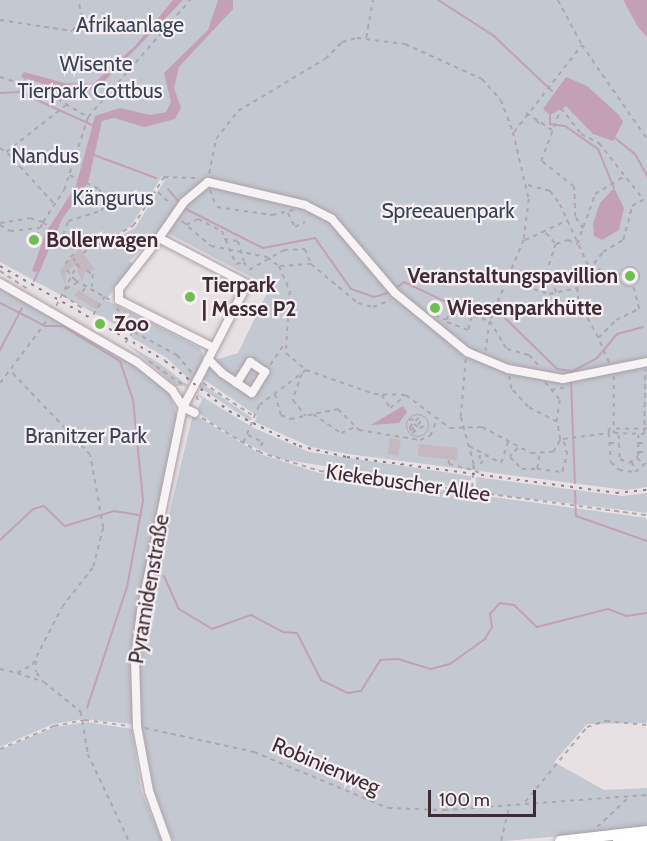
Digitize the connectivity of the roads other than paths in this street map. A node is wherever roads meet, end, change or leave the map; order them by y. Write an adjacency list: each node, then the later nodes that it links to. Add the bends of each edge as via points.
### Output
1 (159, 238): 3 (street, Pyramidenstraße, via 247,284); 3 (street, via 119,289 119,300); 5 (street, via 176,212 208,182 305,205 332,219 394,292 467,352 508,369 568,379)
2 (0, 283): 7 (street, via 137,362 172,390)
3 (214, 348): 4 (street, Pyramidenstraße)
4 (208, 359): 6 (street); 7 (street, Pyramidenstraße)
5 (646, 363)
6 (237, 383): 6 (street, via 252,393 265,372 250,362)
7 (183, 407): 8 (street); 11 (street, Pyramidenstraße, via 141,611 135,661 137,727 149,791)
8 (195, 413)
9 (647, 831): 12 (main road)
10 (647, 838): 13 (main road)
11 (167, 841)
12 (560, 841)
13 (618, 841)

